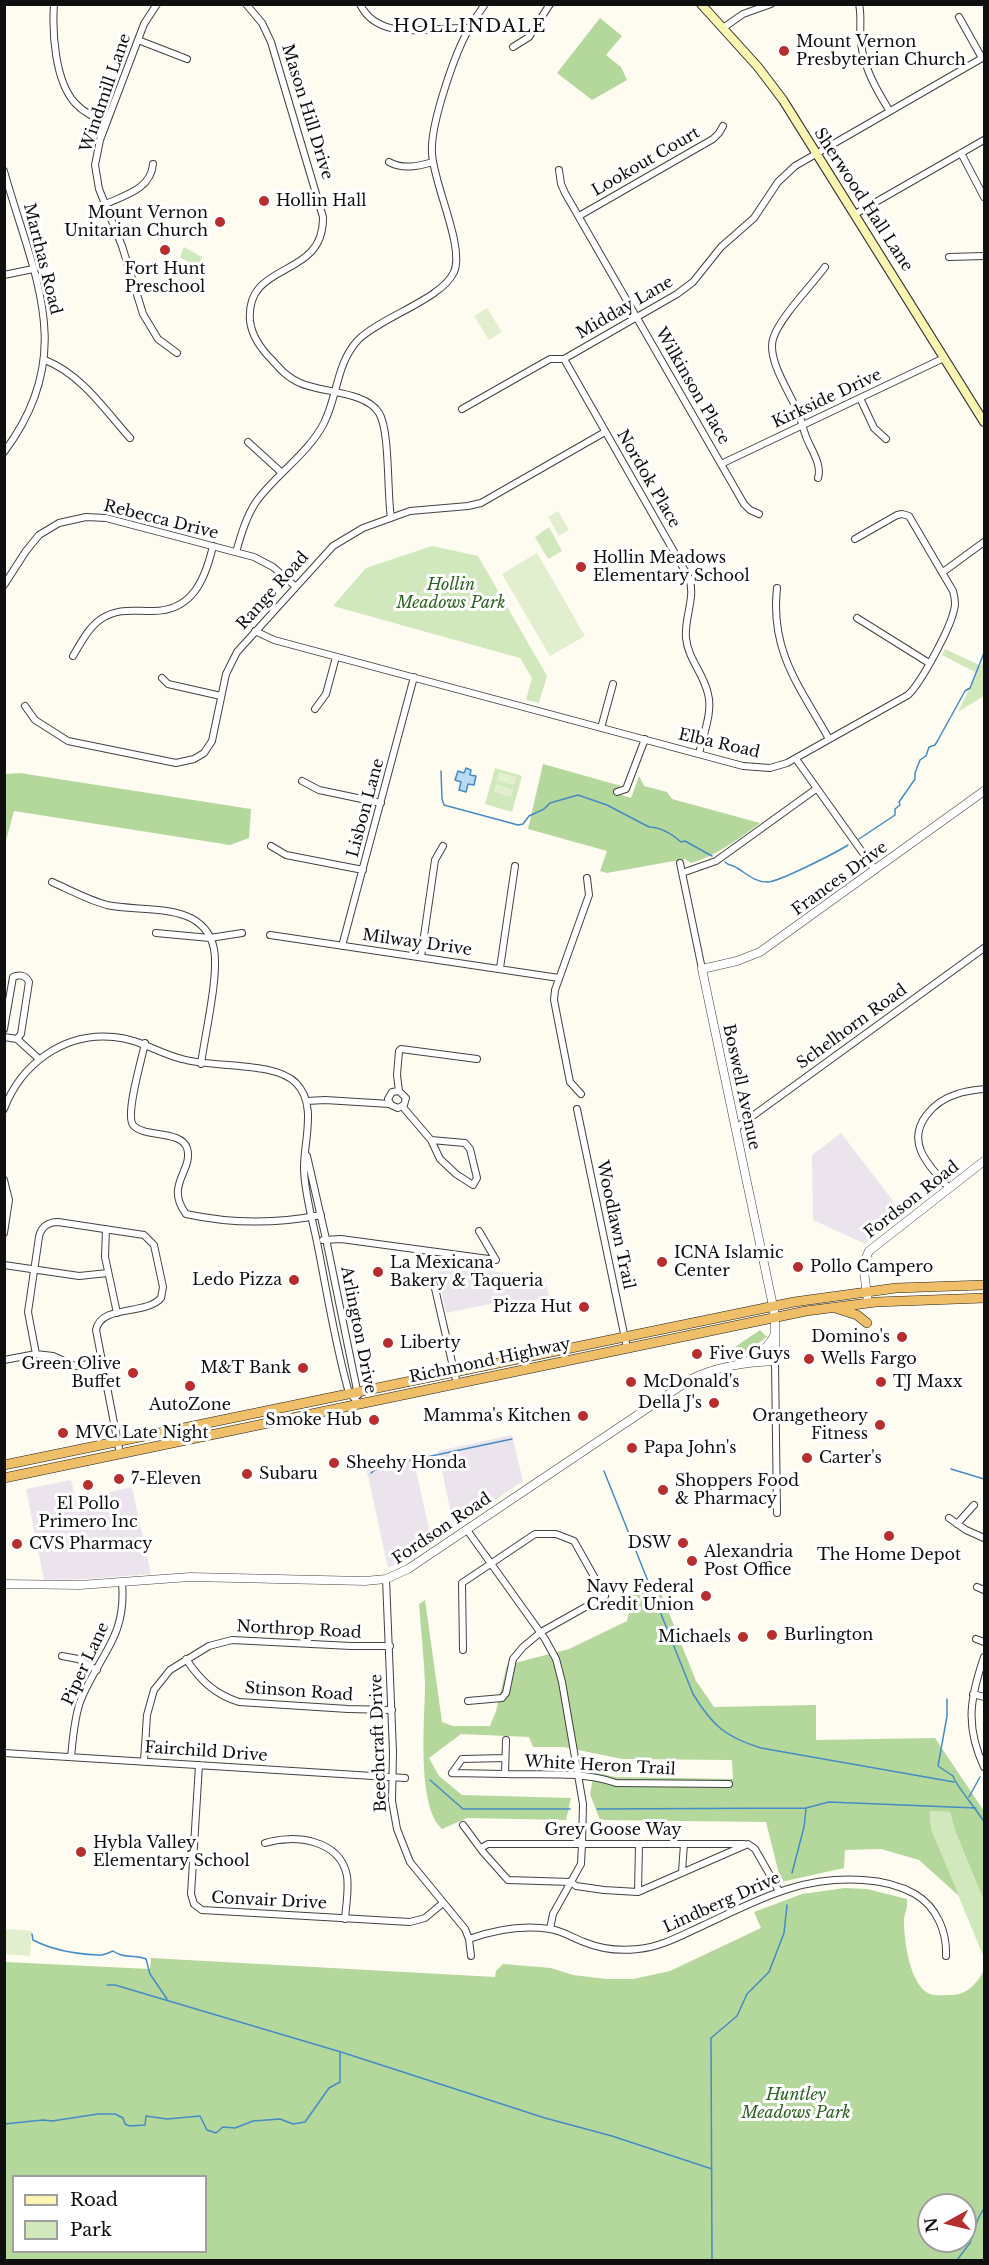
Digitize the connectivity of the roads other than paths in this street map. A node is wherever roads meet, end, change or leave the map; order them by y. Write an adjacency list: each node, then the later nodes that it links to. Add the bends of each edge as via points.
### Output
1 (54, 4): 18 (street, via 56,51 66,88 81,109)
2 (157, 4): 13 (street, Windmill Lane)
3 (246, 4): 42 (street, Mason Hill Drive, via 271,42 324,217 320,238 309,256 271,276 257,292 250,312 251,327 261,349 289,377)
4 (360, 4): 11 (street, via 371,21 382,27)
5 (485, 4): 11 (street)
6 (550, 4): 14 (street, via 529,37)
7 (701, 4): 12 (main road, Sherwood Hall Lane)
8 (771, 4): 12 (street, via 743,14)
9 (859, 4): 17 (street, via 864,60)
10 (958, 17): 15 (street)
11 (469, 28): 24 (street, via 438,113 432,141)
12 (723, 28): 21 (main road, Sherwood Hall Lane, via 777,91)
13 (138, 40): 16 (street); 18 (street, Windmill Lane)
14 (513, 47)
15 (983, 58): 17 (street, Midday Lane)
16 (187, 59)
17 (889, 111): 21 (street, Midday Lane)
18 (106, 122): 29 (street, Windmill Lane, via 96,165 99,189)
19 (723, 126): 31 (street, Lookout Court, via 713,139)
20 (984, 140): 22 (street)
21 (815, 153): 30 (main road, Sherwood Hall Lane); 37 (street, Midday Lane, via 783,176 754,218 721,247 693,282)
22 (961, 153): 28 (street); 30 (street)
23 (389, 162): 24 (street, via 407,167)
24 (433, 162): 42 (street, via 455,248 455,269 441,288 360,339 343,362)
25 (153, 164): 29 (street, via 144,185)
26 (559, 170): 31 (street, Wilkinson Place, via 561,184)
27 (4, 171): 35 (street, Marthas Road)
28 (984, 197)
29 (106, 204): 38 (street, Windmill Lane, via 146,322 158,339)
30 (855, 214): 39 (main road, Sherwood Hall Lane)
31 (579, 216): 37 (street, Wilkinson Place)
32 (984, 256): 33 (street)
33 (949, 257)
34 (825, 267): 46 (street, via 780,326 772,343 775,361)
35 (33, 269): 36 (street); 41 (street, Marthas Road, via 45,318)
36 (4, 275)
37 (637, 318): 40 (street, Midday Lane); 52 (street, Wilkinson Place)
38 (177, 353)
39 (944, 358): 43 (street, Kirkside Drive); 45 (main road, Sherwood Hall Lane)
40 (564, 359): 44 (street, Midday Lane, via 550,359); 47 (street, Nordok Place)
41 (45, 360): 48 (street, via 84,386); 51 (street, Marthas Road, via 27,416)
42 (334, 393): 53 (street, via 320,429); 56 (street, Mason Hill Drive, via 368,402 381,416)
43 (860, 398): 46 (street, Kirkside Drive); 49 (street, via 874,428)
44 (462, 409)
45 (984, 422)
46 (802, 425): 52 (street, Kirkside Drive); 54 (street, via 818,464)
47 (605, 432): 56 (street, Range Road, via 481,503 422,509); 79 (street, Nordok Place, via 691,582 686,640 709,700)
48 (130, 438)
49 (886, 439)
50 (248, 442): 53 (street)
51 (4, 452)
52 (721, 464): 55 (street, Wilkinson Place, via 744,504)
53 (282, 473): 60 (street, via 252,509)
54 (818, 478)
55 (759, 514)
56 (391, 518): 63 (street, Range Road, via 341,540)
57 (855, 539): 61 (street, Elba Road, via 897,515 906,514 913,519)
58 (984, 542): 61 (street)
59 (213, 546): 60 (street, Rebecca Drive); 62 (street, Rebecca Drive, via 106,518 76,518 39,535); 67 (street, via 204,578 188,598 163,610 131,609 107,615 90,629)
60 (236, 552): 63 (street, Rebecca Drive, via 267,563)
61 (943, 572): 69 (street, Elba Road, via 953,591 955,608)
62 (4, 585)
63 (295, 586): 66 (street, Range Road)
64 (777, 588): 78 (street, via 777,628 784,658)
65 (857, 618): 69 (street)
66 (255, 631): 68 (street, Elba Road); 73 (street, Range Road, via 231,664)
67 (73, 656)
68 (336, 657): 70 (street, Elba Road); 75 (street, via 326,694)
69 (928, 663): 78 (street, Elba Road, via 908,695)
70 (414, 677): 76 (street, Elba Road); 85 (street, Lisbon Lane)
71 (162, 678): 73 (street, via 168,684)
72 (613, 684): 76 (street)
73 (221, 696): 74 (street, Range Road, via 211,743 198,758 181,763 68,741 35,720)
74 (25, 706)
75 (315, 709)
76 (601, 728): 77 (street, Elba Road)
77 (645, 739): 79 (street, Elba Road); 84 (street, via 626,789)
78 (829, 739): 80 (street, Elba Road)
79 (699, 754): 80 (street, Elba Road, via 759,768)
80 (796, 759): 82 (street)
81 (302, 781): 85 (street, via 319,790)
82 (816, 789): 91 (street); 92 (street, via 717,861)
83 (984, 791): 91 (street, Frances Drive)
84 (617, 792)
85 (381, 803): 90 (street, Lisbon Lane)
86 (271, 846): 90 (street, via 286,855)
87 (443, 846): 101 (street, via 435,860)
88 (680, 863): 92 (street, Boswell Avenue)
89 (515, 866): 102 (street)
90 (363, 870): 99 (street, Lisbon Lane)
91 (875, 870): 103 (street, Frances Drive, via 760,952 737,962)
92 (682, 873): 103 (street, Boswell Avenue)
93 (587, 878): 104 (street, via 589,895)
94 (52, 882): 98 (street, via 104,904 182,913 194,919)
95 (156, 933): 98 (street)
96 (242, 933): 98 (street)
97 (270, 935): 99 (street, Milway Drive)
98 (210, 938): 111 (street, via 214,959)
99 (342, 946): 101 (street, Milway Drive)
100 (984, 948): 120 (street, Schelhorn Road)
101 (421, 957): 102 (street, Milway Drive)
102 (500, 968): 104 (street, Milway Drive)
103 (702, 969): 120 (street, Boswell Avenue)
104 (559, 978): 114 (street, via 555,1013 570,1082)
105 (4, 1029): 107 (street, via 12,977 23,976 29,982)
106 (4, 1037): 107 (street)
107 (17, 1039): 109 (street)
108 (145, 1043): 109 (street, via 124,1038 89,1038); 111 (street); 127 (street, via 131,1122 137,1129 180,1139 187,1146 177,1198 186,1214 215,1220 278,1222)
109 (39, 1059): 118 (street, via 18,1083)
110 (477, 1059): 113 (street, via 401,1049)
111 (201, 1064): 115 (street, via 283,1074 297,1083)
112 (984, 1089): 125 (street, via 951,1096 930,1111 920,1127 921,1152)
113 (399, 1091): 116 (street, via 389,1095); 117 (street, via 406,1098)
114 (581, 1094)
115 (307, 1101): 116 (street); 122 (street, Arlington Drive)
116 (390, 1104): 117 (street)
117 (402, 1106): 121 (street)
118 (4, 1109)
119 (577, 1109): 147 (street, Woodlawn Trail)
120 (736, 1128): 141 (street, Boswell Avenue)
121 (431, 1140): 121 (street, via 440,1159 473,1185 477,1178 465,1143)
122 (305, 1146): 126 (street, Arlington Drive); 127 (street, Arlington Drive, via 305,1182)
123 (984, 1161): 125 (street, Fordson Road)
124 (4, 1180): 130 (street, via 9,1205)
125 (949, 1188): 138 (street, Fordson Road, via 869,1251 863,1264)
126 (321, 1215): 127 (street); 131 (street, Arlington Drive)
127 (311, 1217): 132 (street, Arlington Drive)
128 (106, 1229): 134 (street, via 58,1222 46,1225 39,1237); 135 (street); 143 (street, via 151,1239 163,1287 161,1298 154,1304)
129 (479, 1231): 131 (street, via 496,1260)
130 (4, 1233)
131 (326, 1239): 132 (street); 156 (street, Arlington Drive)
132 (316, 1241): 156 (street, Arlington Drive)
133 (4, 1265): 134 (street)
134 (34, 1270): 135 (street, via 79,1276); 149 (street, via 28,1312)
135 (108, 1273): 143 (street)
136 (434, 1284): 154 (street)
137 (984, 1285): 138 (highway, Richmond Highway)
138 (866, 1291): 140 (street, Fordson Road); 141 (highway, Richmond Highway)
139 (984, 1298): 140 (highway, Richmond Highway)
140 (868, 1302): 142 (highway, Richmond Highway)
141 (773, 1305): 144 (street, Boswell Avenue); 147 (highway, Richmond Highway)
142 (826, 1308): 144 (highway, Richmond Highway); 145 (highway, via 848,1312)
143 (117, 1313): 152 (street, via 105,1316 97,1326)
144 (775, 1317): 146 (street); 148 (highway, Richmond Highway)
145 (867, 1323)
146 (775, 1332): 151 (street); 153 (street, via 760,1353)
147 (625, 1336): 148 (street, Woodlawn Trail); 154 (highway, Richmond Highway)
148 (627, 1348): 155 (highway, Richmond Highway)
149 (36, 1354): 150 (street); 152 (street, via 53,1356 75,1366)
150 (4, 1360)
151 (775, 1361): 153 (street, Fordson Road); 163 (street)
152 (102, 1362): 158 (street)
153 (742, 1363): 166 (street, Fordson Road, via 691,1379)
154 (454, 1371): 155 (street); 156 (highway, Richmond Highway)
155 (457, 1384): 157 (highway, Richmond Highway)
156 (353, 1392): 157 (street, Arlington Drive); 158 (highway, Richmond Highway)
157 (360, 1404): 159 (highway, Richmond Highway)
158 (118, 1442): 159 (street); 160 (highway, Richmond Highway)
159 (120, 1454): 161 (highway, Richmond Highway)
160 (4, 1465)
161 (4, 1478)
162 (974, 1505): 165 (street)
163 (777, 1513)
164 (949, 1518): 165 (street)
165 (957, 1524): 167 (street)
166 (467, 1530): 168 (street); 169 (street, Fordson Road)
167 (984, 1538)
168 (491, 1564): 174 (street); 174 (street, via 535,1534 556,1534 574,1541 605,1596); 178 (street, via 462,1583)
169 (386, 1579): 170 (street, Fordson Road, via 190,1577); 177 (street, Beechcraft Drive)
170 (122, 1583): 171 (street, Fordson Road); 182 (street, Piper Lane, via 120,1624)
171 (4, 1584)
172 (977, 1587): 173 (street)
173 (984, 1590)
174 (541, 1632): 185 (street, via 513,1659 507,1693 502,1698); 195 (street, via 556,1659)
175 (976, 1639): 176 (street)
176 (984, 1642)
177 (390, 1646): 181 (street, Northrop Road, via 232,1640 208,1646); 186 (street, Beechcraft Drive)
178 (464, 1650)
179 (62, 1656): 182 (street, via 78,1659)
180 (984, 1657): 183 (street)
181 (186, 1659): 186 (street, Stinson Road, via 208,1686 239,1702); 191 (street, Northrop Road, via 164,1676 152,1696)
182 (97, 1670): 189 (street, Piper Lane, via 78,1710)
183 (973, 1694): 184 (street); 193 (street, via 971,1725)
184 (984, 1696)
185 (468, 1701)
186 (392, 1710): 196 (street, Beechcraft Drive)
187 (506, 1740): 190 (street, White Heron Trail)
188 (4, 1753): 189 (street, Fairchild Drive)
189 (71, 1757): 191 (street, Fairchild Drive)
190 (506, 1758): 194 (street, White Heron Trail); 194 (street, White Heron Trail, via 462,1759 452,1773)
191 (144, 1761): 192 (street, Fairchild Drive)
192 (199, 1765): 196 (street, Fairchild Drive); 211 (street, Convair Drive, via 191,1894 197,1908 206,1912)
193 (984, 1767)
194 (505, 1774): 195 (street, White Heron Trail)
195 (579, 1776): 198 (street, White Heron Trail, via 616,1783); 201 (street)
196 (392, 1777): 197 (street, Fairchild Drive); 210 (street, Beechcraft Drive, via 392,1801 402,1846 410,1863)
197 (405, 1778)
198 (729, 1784)
199 (463, 1825): 205 (street)
200 (265, 1843): 211 (street, via 276,1839 304,1840 332,1850 341,1860 346,1876)
201 (582, 1844): 202 (street, Grey Goose Way); 205 (street, Grey Goose Way, via 489,1844); 207 (street, via 581,1864)
202 (639, 1844): 203 (street, Grey Goose Way); 209 (street)
203 (684, 1844): 204 (street, Grey Goose Way); 206 (street)
204 (748, 1844): 206 (street); 208 (street, via 755,1849)
205 (481, 1848): 207 (street, via 508,1880)
206 (682, 1872): 209 (street)
207 (571, 1882): 209 (street, via 576,1886); 212 (street)
208 (779, 1891): 212 (street, Lindberg Drive, via 665,1943 640,1949 600,1947); 215 (street, Lindberg Drive, via 844,1879 897,1886 920,1897 936,1913)
209 (638, 1892)
210 (443, 1903): 211 (street, Convair Drive, via 415,1922); 213 (street, Beechcraft Drive)
211 (345, 1919)
212 (550, 1929): 213 (street, Lindberg Drive, via 496,1931)
213 (469, 1938): 214 (street, Beechcraft Drive)
214 (471, 1956)
215 (946, 1956)

